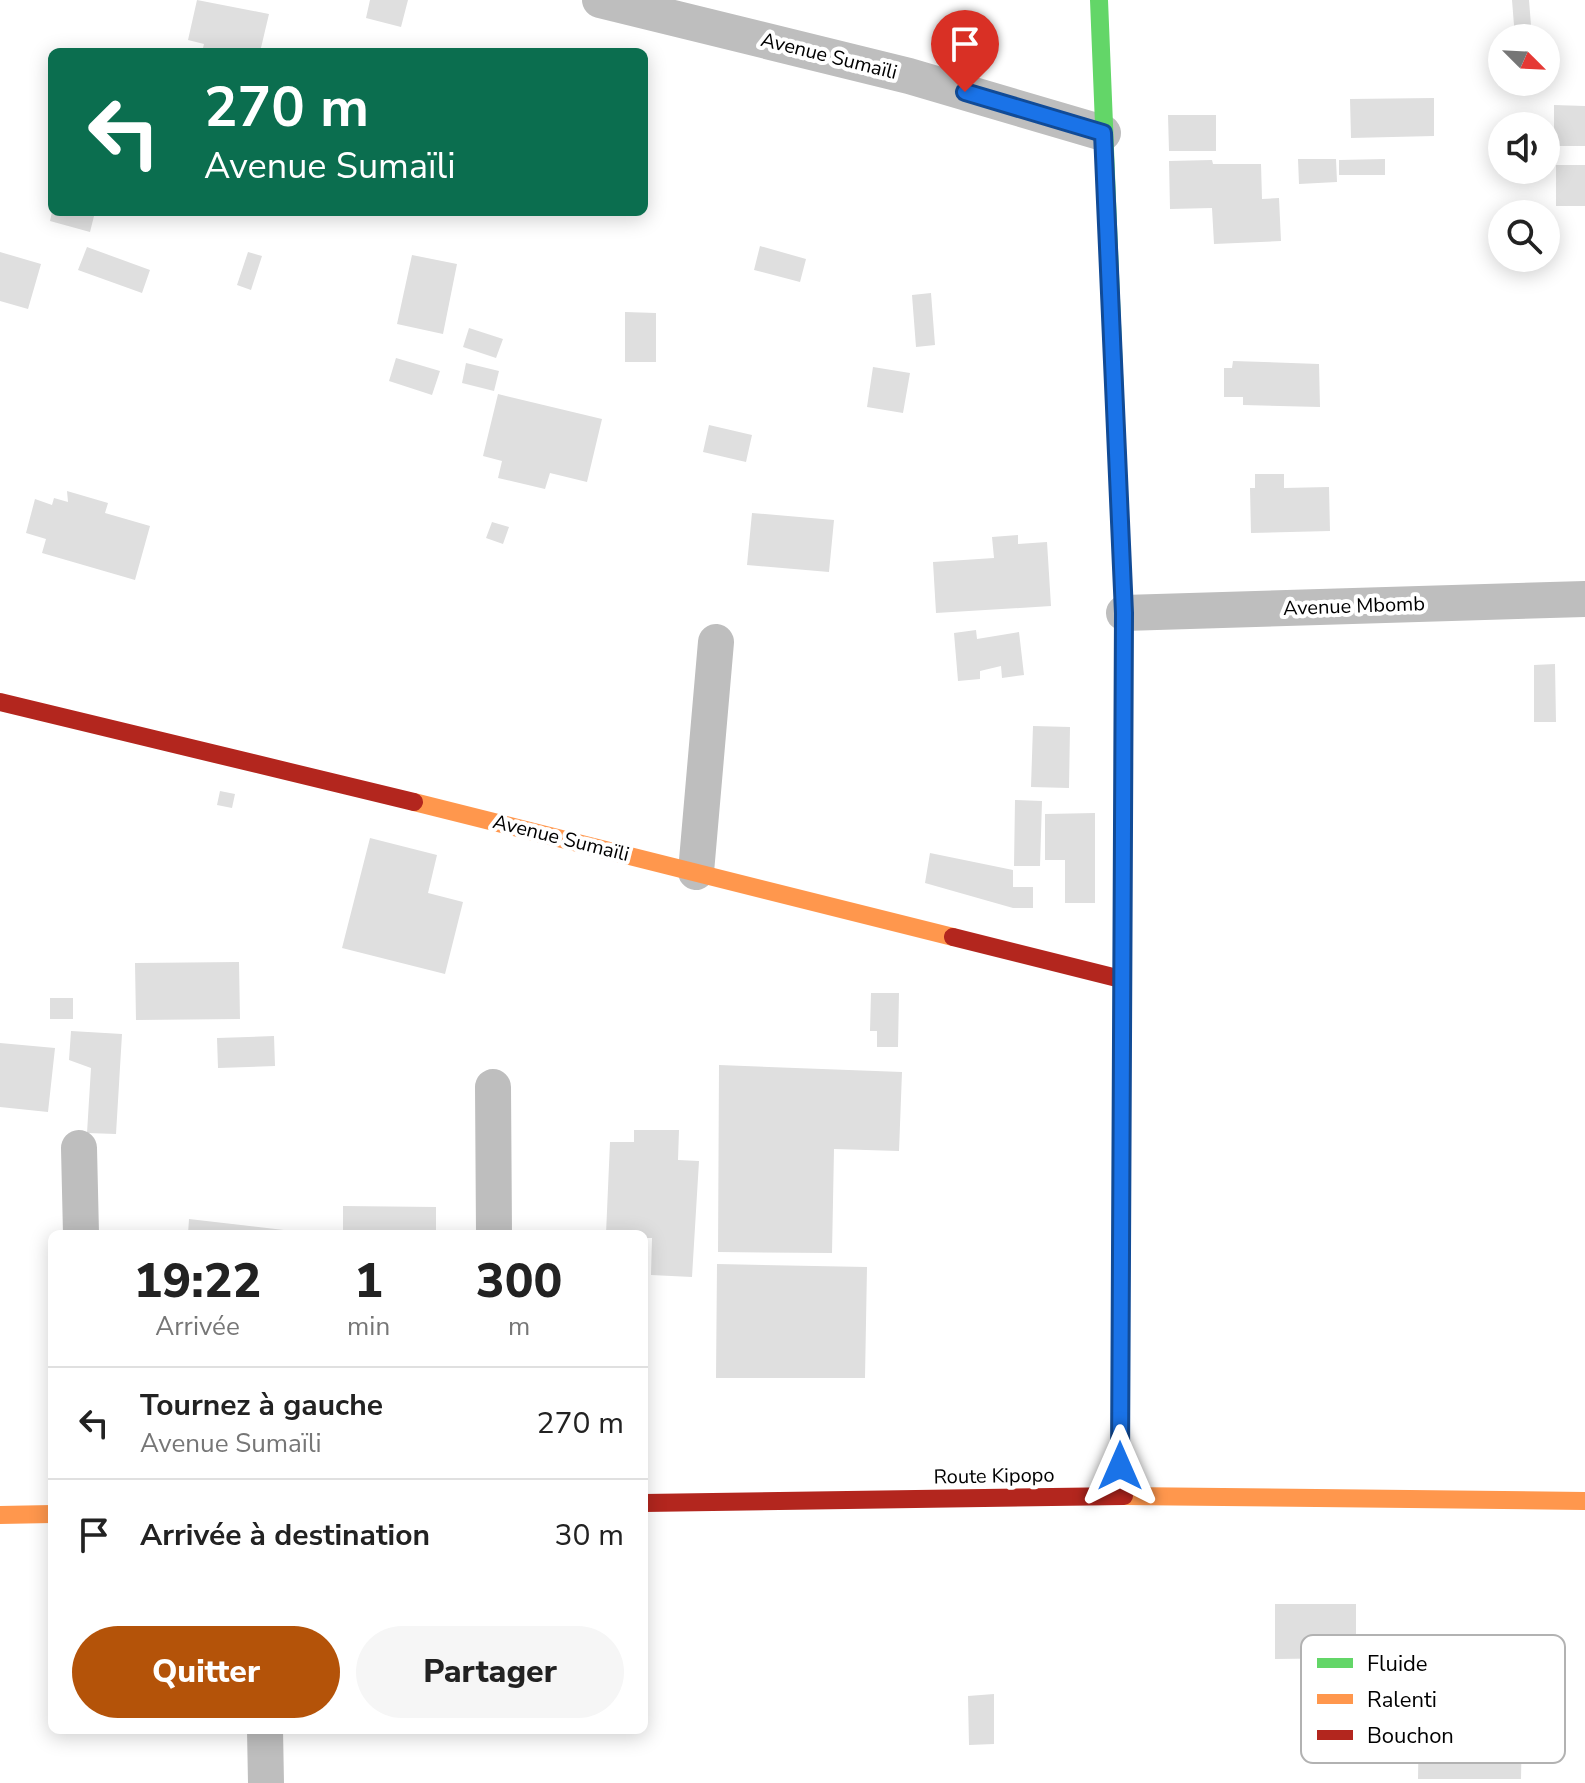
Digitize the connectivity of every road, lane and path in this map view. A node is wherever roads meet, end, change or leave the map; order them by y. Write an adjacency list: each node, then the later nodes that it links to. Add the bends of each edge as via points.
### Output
1 (600, 0): 3 (street, Avenue Sumaïli, via 909,76)
2 (1099, 0): 3 (street)
3 (1103, 133): 5 (street)
4 (1585, 599): 5 (street, Avenue Mbomb)
5 (1124, 613): 9 (street)
6 (716, 642): 8 (street)
7 (0, 702): 8 (street, Avenue Sumaïli)
8 (696, 872): 9 (street, Avenue Sumaïli)
9 (1121, 979): 14 (street)
10 (493, 1087): 13 (street)
11 (79, 1148): 12 (street)
12 (81, 1230)
13 (494, 1230)
14 (1120, 1496): 15 (street, Route Kipopo); 16 (street, Route Kipopo)
15 (1585, 1501)
16 (648, 1503)
17 (48, 1514): 18 (street)
18 (0, 1515)
19 (265, 1734): 20 (street)
20 (266, 1783)

